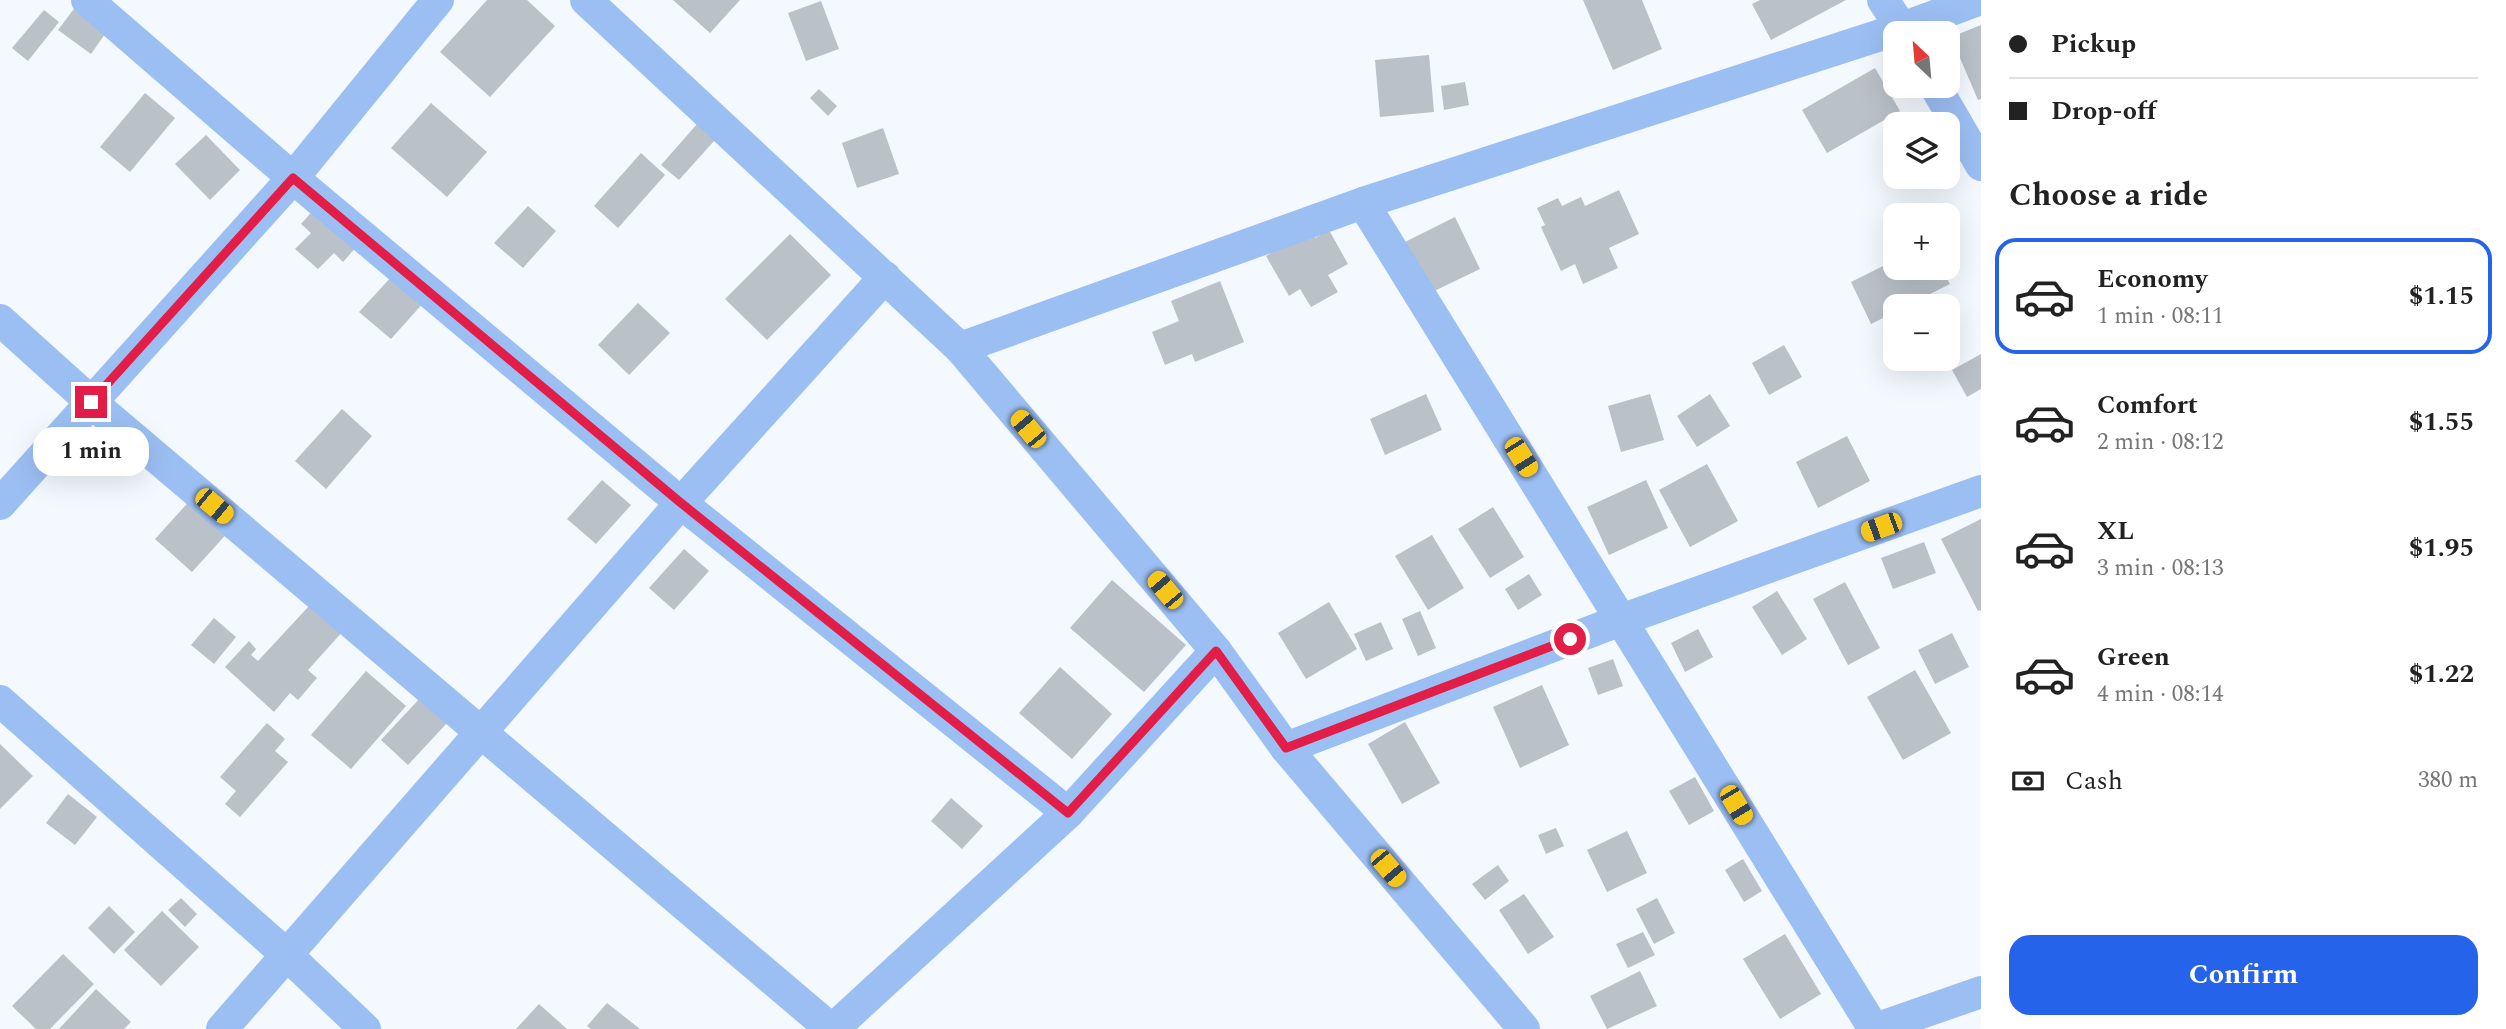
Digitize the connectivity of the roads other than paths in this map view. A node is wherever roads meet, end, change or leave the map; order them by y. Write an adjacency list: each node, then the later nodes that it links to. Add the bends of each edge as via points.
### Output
1 (87, 0): 11 (street)
2 (438, 0): 11 (street)
3 (586, 0): 13 (street)
4 (1883, 0): 6 (street)
5 (1978, 0): 7 (street)
6 (1897, 21)
7 (1927, 21)
8 (1883, 37): 12 (street)
9 (1942, 98): 10 (street)
10 (1981, 165)
11 (293, 178): 16 (street); 18 (street)
12 (1363, 203): 15 (street); 20 (street)
13 (886, 276): 15 (street); 18 (street)
14 (0, 320): 16 (street)
15 (960, 348): 21 (street)
16 (91, 402): 19 (street); 23 (street)
17 (1981, 491): 20 (street)
18 (681, 503): 23 (street); 25 (street)
19 (0, 504)
20 (1621, 620): 24 (street); 32 (street)
21 (1216, 651): 24 (street); 25 (street)
22 (0, 701): 26 (street)
23 (482, 731): 26 (street); 30 (street)
24 (1286, 748): 31 (street)
25 (1068, 813): 30 (street)
26 (287, 955): 28 (street); 29 (street)
27 (1981, 992): 32 (street)
28 (222, 1029)
29 (365, 1029)
30 (832, 1029)
31 (1524, 1029)
32 (1875, 1029)

